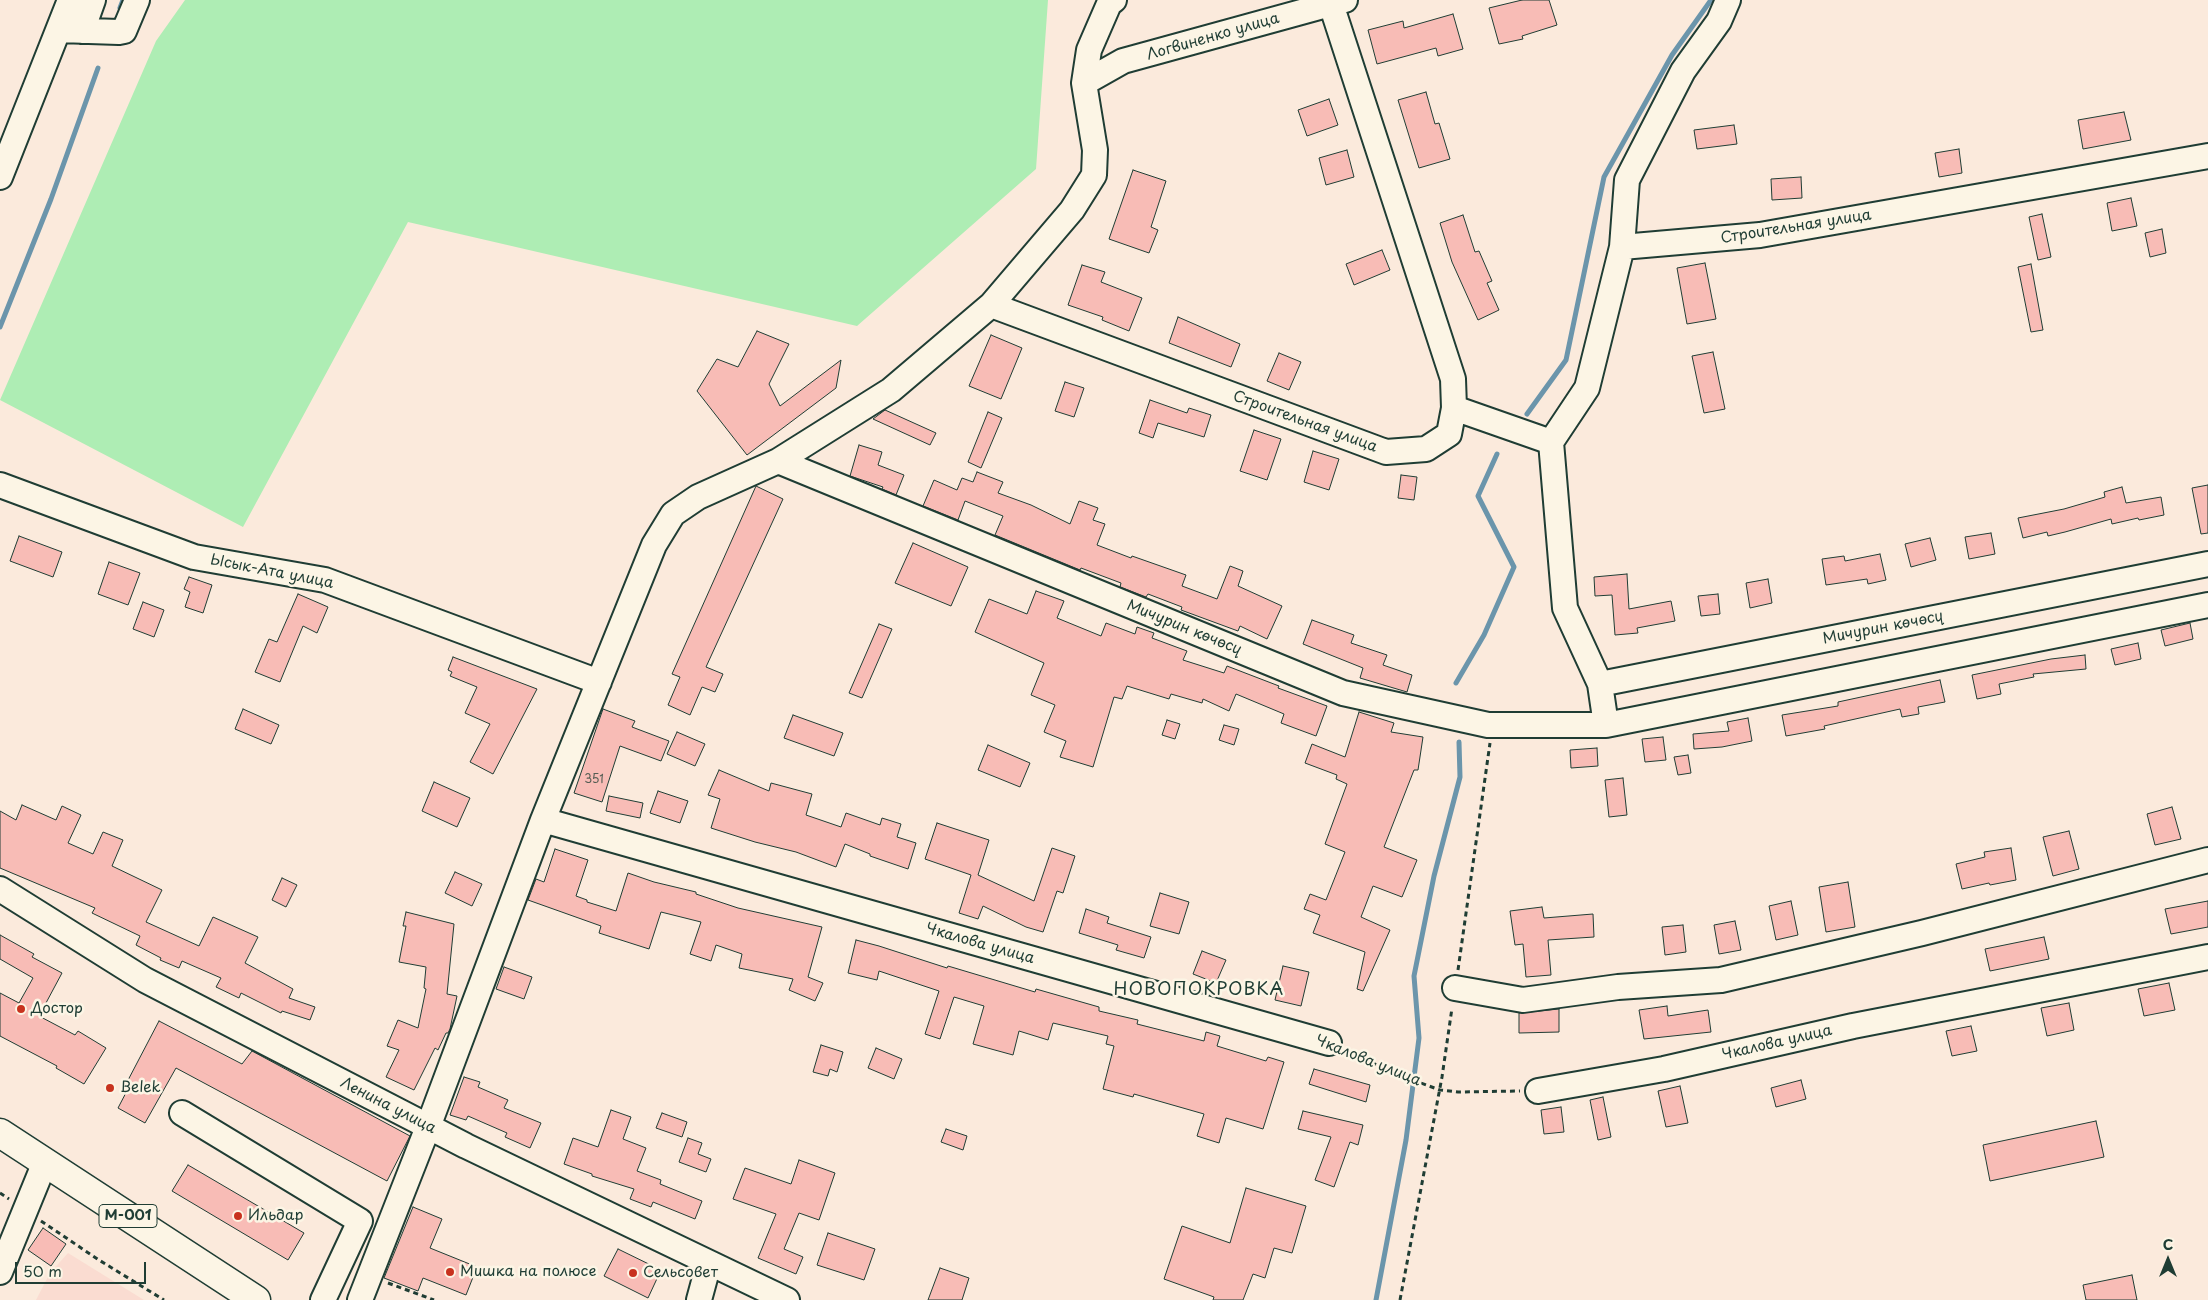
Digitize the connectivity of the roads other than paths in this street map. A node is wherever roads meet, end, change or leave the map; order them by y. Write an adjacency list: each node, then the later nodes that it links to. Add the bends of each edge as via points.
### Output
1 (70, 0): 7 (street)
2 (93, 0): 8 (street)
3 (137, 0): 8 (street, via 124,31)
4 (1728, 0): 12 (street, via 1719,20 1684,71 1627,180)
5 (1111, 1): 9 (street, via 1089,50)
6 (1338, 2): 9 (street, Логвиненко улица, via 1123,62); 14 (street, Строительная улица, via 1452,379)
7 (59, 30): 8 (street); 11 (street)
8 (82, 31)
9 (1084, 83): 13 (street, via 1095,150 1094,175 1072,210)
10 (2208, 156): 12 (street, Строительная улица, via 1760,236)
11 (2, 168)
12 (1622, 247): 15 (street, via 1587,388)
13 (991, 305): 14 (street, Строительная улица, via 1386,452 1426,449 1449,434); 16 (street, via 891,390)
14 (1454, 408): 15 (street)
15 (1551, 442): 21 (street, via 1565,608)
16 (778, 462): 20 (street, via 698,498 673,514 654,545); 22 (street, Мичурин көчөсү, via 1343,693 1493,725)
17 (0, 485): 20 (street, Ысык-Ата улица, via 194,557 325,580)
18 (2208, 564): 21 (street, Мичурин көчөсү)
19 (2208, 605): 22 (street, Мичурин көчөсү)
20 (599, 682): 23 (street)
21 (1600, 684): 22 (street)
22 (1606, 725)
23 (543, 820): 28 (street, Чкалова улица); 31 (street)
24 (2208, 860): 27 (street, via 1721,980 1618,987 1523,1000)
25 (0, 889): 31 (street, Ленина улица, via 145,980)
26 (2208, 957): 29 (street, Чкалова улица, via 1853,1026 1664,1069)
27 (1455, 988)
28 (1329, 1043)
29 (1538, 1091)
30 (182, 1113): 37 (street, via 360,1221)
31 (428, 1127): 34 (street, Ленина улица); 38 (street)
32 (0, 1133): 33 (main road, М-001)
33 (45, 1162): 35 (street); 36 (main road, М-001)
34 (709, 1262): 39 (street); 40 (street, Ленина улица)
35 (0, 1272)
36 (256, 1300)
37 (323, 1300)
38 (360, 1300)
39 (699, 1300)
40 (787, 1300)

